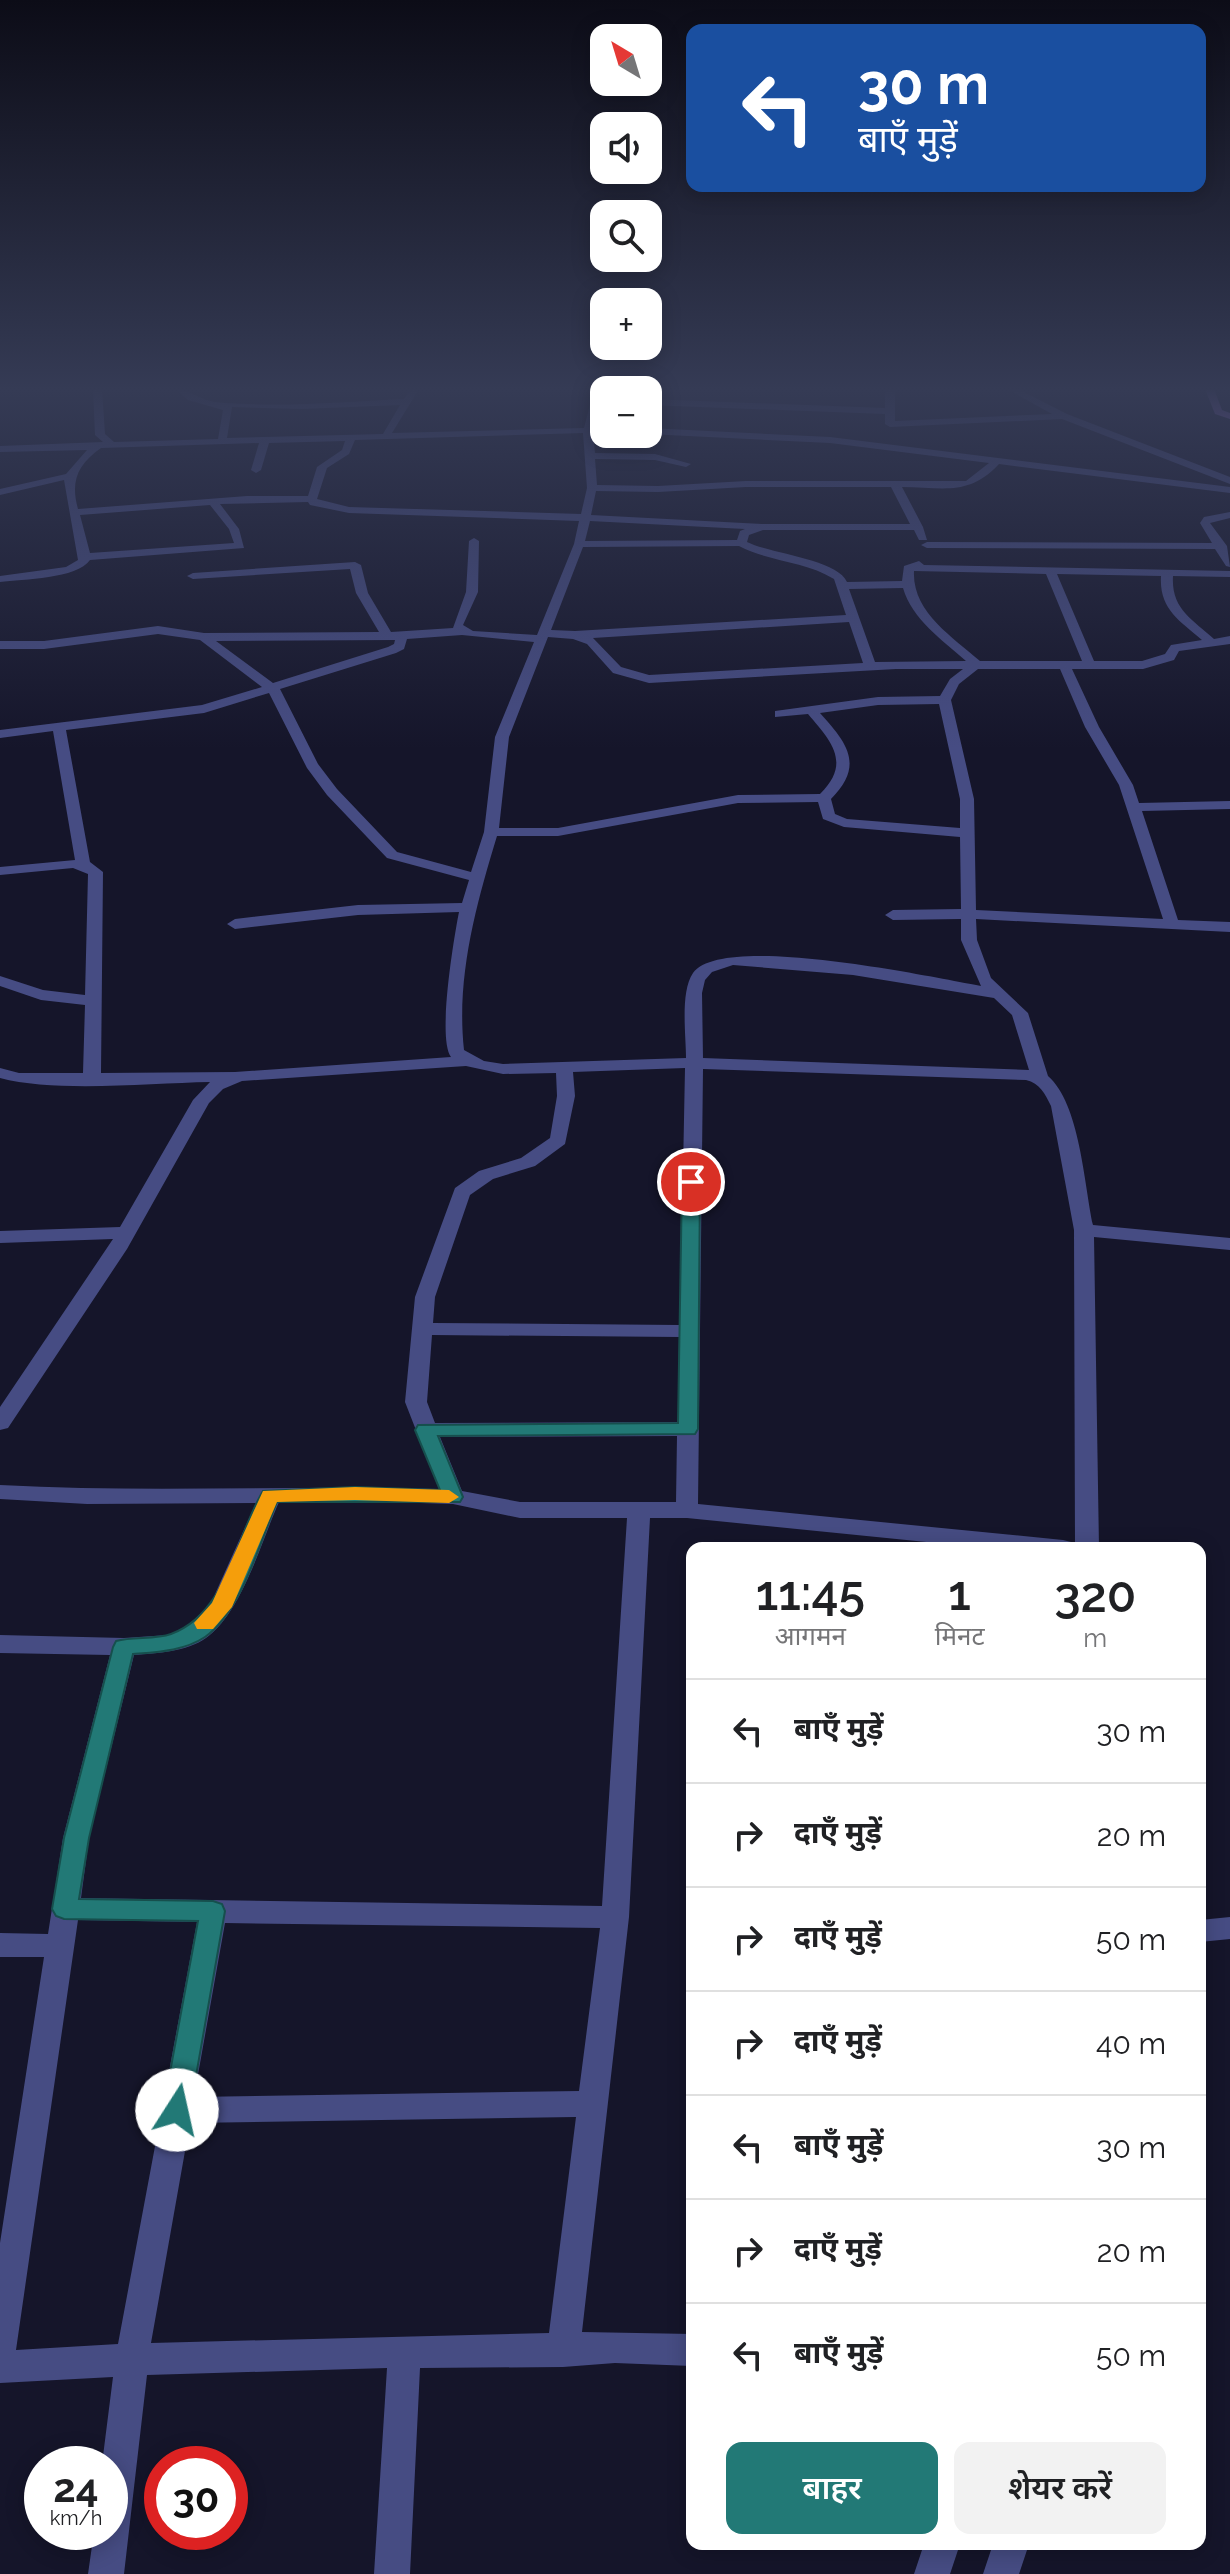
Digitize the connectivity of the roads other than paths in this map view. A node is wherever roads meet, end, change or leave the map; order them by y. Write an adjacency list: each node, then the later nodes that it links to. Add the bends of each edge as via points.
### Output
1 (75, 509): 7 (street)
2 (112, 509): 7 (street)
3 (218, 509): 17 (street, via 240,546)
4 (343, 509): 9 (street)
5 (587, 509): 9 (street)
6 (908, 509): 11 (street)
7 (76, 512): 17 (street)
8 (1230, 515): 16 (street, via 1205,523)
9 (585, 518): 10 (street); 14 (street)
10 (762, 527): 11 (street); 13 (street, via 744,533)
11 (918, 527): 15 (street)
12 (474, 541): 28 (street, via 472,592 457,626)
13 (741, 543): 14 (street); 26 (street, via 824,568)
14 (579, 544): 31 (street)
15 (927, 545): 16 (street); 19 (street, via 932,557)
16 (1221, 546): 18 (street)
17 (86, 557): 24 (street, via 81,566 69,570)
18 (1230, 564)
19 (908, 568): 20 (street); 25 (street)
20 (1050, 570): 21 (street); 42 (street)
21 (1167, 574): 22 (street); 35 (street, via 1166,594 1175,610)
22 (1230, 574)
23 (193, 576): 33 (street, via 355,565 362,593)
24 (0, 579)
25 (906, 584): 26 (street); 39 (street, via 930,626)
26 (844, 586): 27 (street)
27 (854, 618): 29 (street); 40 (street)
28 (462, 631): 30 (street); 31 (street)
29 (575, 635): 31 (street); 40 (street, via 591,641 617,670 649,679)
30 (402, 636): 33 (street); 43 (street, via 400,646 392,650)
31 (542, 636): 52 (street, via 502,737)
32 (204, 637): 33 (street); 37 (street, via 158,630); 43 (street)
33 (388, 637)
34 (1230, 640): 35 (street)
35 (1211, 642): 42 (street, via 1175,648 1170,657 1143,665)
36 (0, 645): 37 (street)
37 (44, 645): 38 (street)
38 (0, 658)
39 (976, 664): 40 (street); 41 (street); 44 (street, via 954,682)
40 (870, 666)
41 (1065, 666): 42 (street); 51 (street)
42 (1090, 666)
43 (273, 689): 47 (street, via 204,709); 56 (street, via 312,765 392,855)
44 (945, 700): 45 (street); 53 (street, via 967,799)
45 (810, 709): 46 (street); 49 (street, via 844,757 843,778)
46 (780, 714)
47 (59, 727): 48 (street); 54 (street)
48 (0, 734)
49 (824, 798): 52 (street, via 738,799 558,832); 53 (street, via 828,816 844,823)
50 (1230, 805): 51 (street)
51 (1133, 807): 61 (street)
52 (491, 832): 56 (street)
53 (966, 833): 58 (street)
54 (83, 864): 55 (street); 65 (street, via 96,872)
55 (0, 871)
56 (478, 878): 57 (street)
57 (468, 907): 60 (street, via 358,910); 66 (street, via 454,1033 456,1052)
58 (967, 914): 59 (street); 61 (street); 64 (street, via 975,961 984,980)
59 (893, 915)
60 (235, 924)
61 (1172, 924): 62 (street)
62 (1230, 927)
63 (0, 981): 65 (street, via 41,995)
64 (1003, 995): 67 (street, via 871,973 727,959 698,975 692,995); 72 (street, via 1027,1026)
65 (94, 1001): 71 (street)
66 (466, 1061): 68 (street, via 503,1069); 70 (street)
67 (692, 1063): 68 (street); 72 (street); 78 (street)
68 (564, 1069): 77 (street, via 559,1140 528,1162 486,1175 462,1192 429,1283)
69 (0, 1073): 71 (street)
70 (239, 1076): 71 (street); 74 (street, via 217,1085 202,1100)
71 (92, 1078)
72 (1040, 1078): 73 (street, via 1060,1106)
73 (1084, 1230): 76 (street); 88 (street)
74 (126, 1233): 75 (street); 79 (street)
75 (0, 1237)
76 (1230, 1244)
77 (421, 1329): 78 (street); 81 (street, via 416,1402)
78 (689, 1331): 80 (street)
79 (0, 1423)
80 (688, 1429): 81 (street); 86 (street)
81 (425, 1430): 84 (street)
82 (0, 1492): 83 (street)
83 (270, 1496): 84 (street); 90 (street, via 221,1607 197,1632 171,1643)
84 (453, 1497): 85 (street, via 520,1510)
85 (639, 1509): 86 (street); 93 (street)
86 (687, 1510): 87 (street)
87 (1004, 1542)
88 (1087, 1542)
89 (0, 1644): 90 (street)
90 (124, 1647): 91 (street, via 76,1838)
91 (64, 1909): 92 (street); 97 (street)
92 (213, 1911): 93 (street); 99 (street)
93 (615, 1917): 98 (street)
94 (1230, 1928): 95 (street)
95 (1206, 1930)
96 (0, 1945): 97 (street)
97 (59, 1946): 100 (street)
98 (593, 2104): 99 (street); 102 (street)
99 (177, 2110): 104 (street)
100 (0, 2349)
101 (686, 2349): 102 (street)
102 (563, 2351): 103 (street)
103 (404, 2353): 104 (street); 109 (street)
104 (132, 2358): 105 (street); 108 (street)
105 (0, 2367)
106 (940, 2550): 110 (street)
107 (1009, 2550): 111 (street)
108 (106, 2574)
109 (392, 2574)
110 (932, 2574)
111 (1001, 2574)

